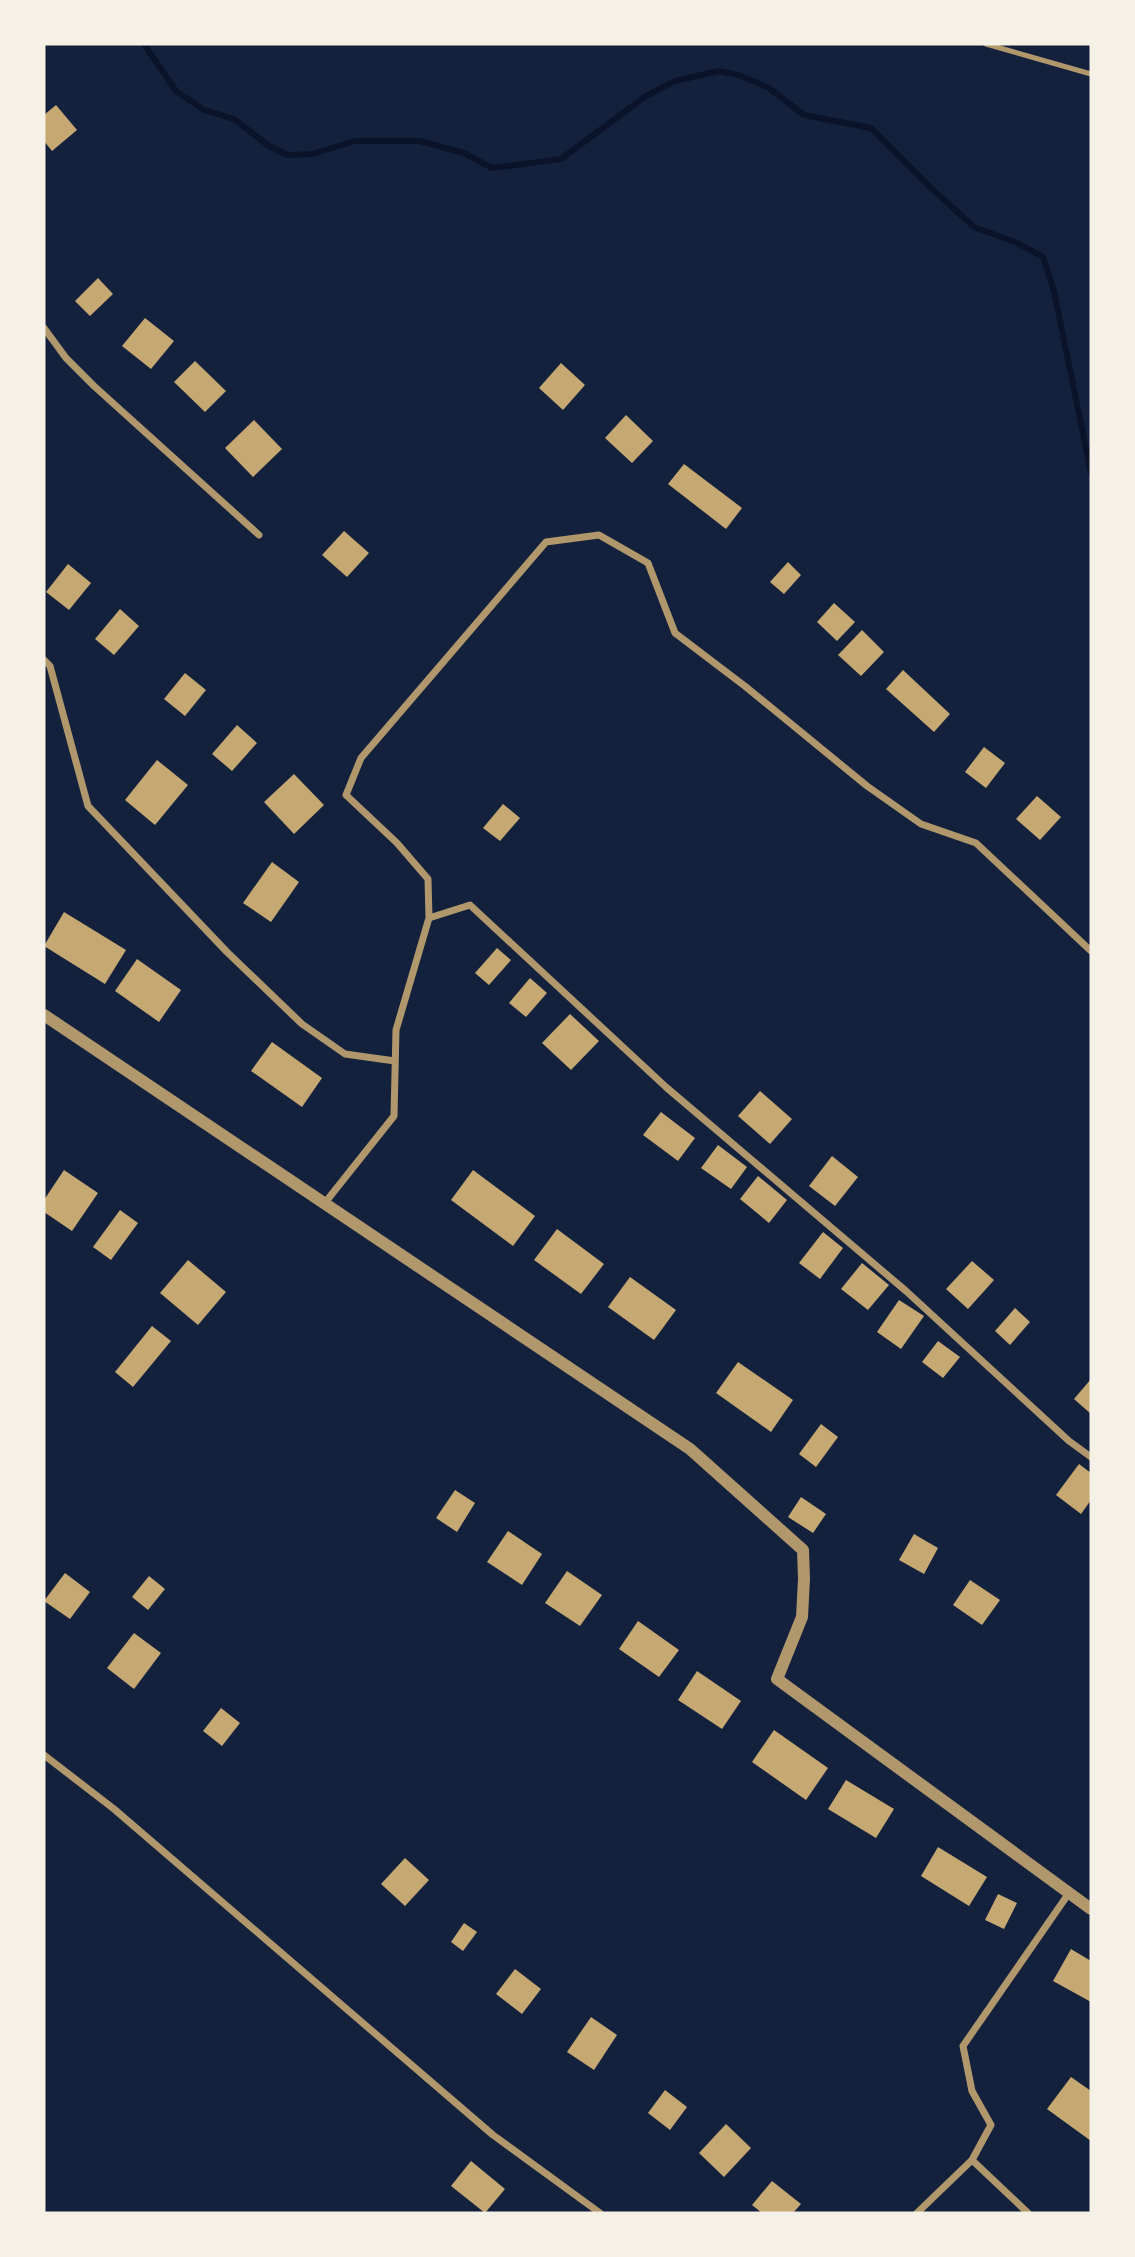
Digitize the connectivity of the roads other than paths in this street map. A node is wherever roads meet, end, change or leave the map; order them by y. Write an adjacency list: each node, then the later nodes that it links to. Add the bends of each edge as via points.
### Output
1 (986, 44): 2 (lane)
2 (1091, 74)
3 (44, 328): 4 (street, via 94,386)
4 (258, 536)
5 (47, 663): 9 (street, via 88,806 302,1024 345,1054)
6 (429, 918): 7 (street, via 428,879 346,795 361,758 546,542 599,535 648,563 675,634 921,824 976,843); 9 (street, via 396,1030); 11 (street, via 470,905 667,1088 906,1291)
7 (1091, 951)
8 (44, 1015): 10 (street)
9 (395, 1061): 10 (street, via 394,1116)
10 (324, 1203): 13 (street, via 690,1449 803,1550 802,1617 777,1679)
11 (1091, 1457)
12 (44, 1755): 16 (street, via 114,1809 493,2135)
13 (1069, 1893): 14 (street); 15 (street, via 963,2046 972,2091 991,2125)
14 (1091, 1909)
15 (972, 2160): 17 (street); 18 (street)
16 (600, 2213)
17 (917, 2213)
18 (1028, 2213)

